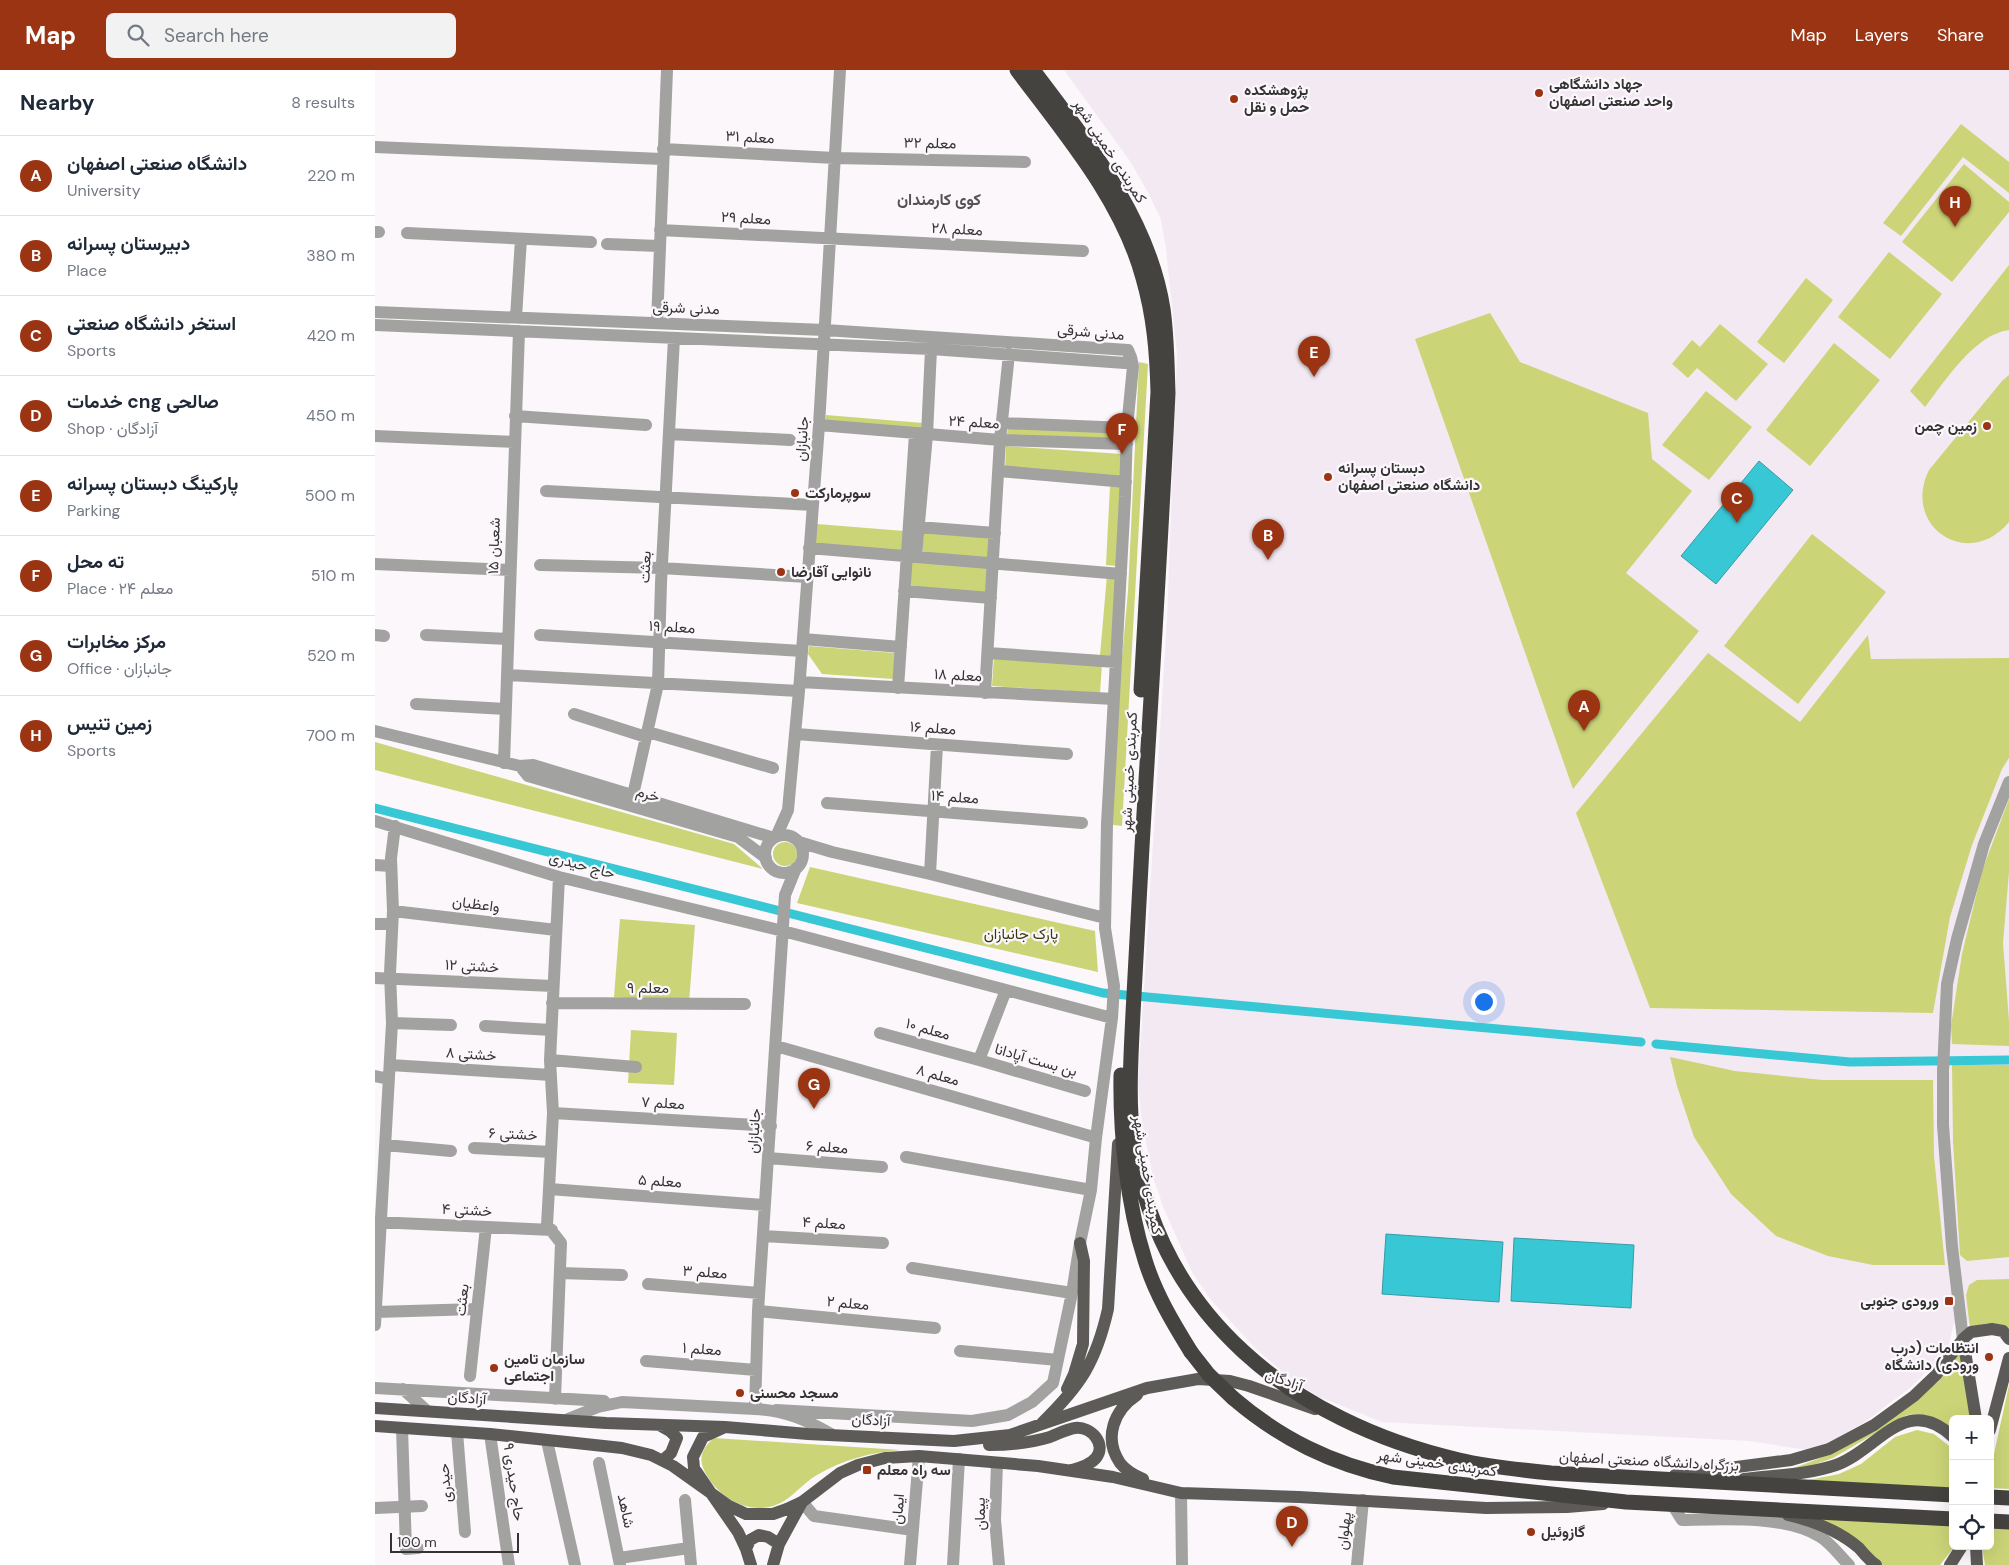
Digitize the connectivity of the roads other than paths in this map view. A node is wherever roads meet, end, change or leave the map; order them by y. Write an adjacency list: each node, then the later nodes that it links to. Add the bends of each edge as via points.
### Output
1 (667, 70): 6 (street)
2 (840, 70): 7 (street, جانبازان)
3 (1017, 70): 108 (highway, کمربندی خمینی شهر, via 1090,170 1121,222 1143,277 1157,346 1158,392)
4 (1033, 70): 108 (highway, کمربندی خمینی شهر, via 1124,200 1153,270 1166,334 1167,413)
5 (375, 146): 6 (street, معلم ۳۱)
6 (663, 154): 7 (street, معلم ۳۱); 9 (street)
7 (835, 158): 8 (street, معلم ۳۲); 12 (street, جانبازان)
8 (1025, 162)
9 (660, 230): 12 (street, معلم ۲۹); 15 (street)
10 (407, 233): 11 (street)
11 (521, 239): 13 (street); 18 (street)
12 (830, 239): 16 (street, معلم ۲۸); 21 (street, جانبازان)
13 (591, 242)
14 (607, 244): 15 (street)
15 (659, 246): 19 (street)
16 (1083, 251)
17 (375, 312): 18 (street, مدنی شرقی)
18 (516, 317): 19 (street, مدنی شرقی)
19 (657, 323): 21 (street, مدنی شرقی)
20 (375, 326): 22 (street, مدنی شرقی)
21 (825, 330): 24 (street, جانبازان); 27 (street, مدنی شرقی, via 1128,350)
22 (519, 331): 23 (street, مدنی شرقی); 28 (street, ۱۵ شعبان)
23 (674, 338): 24 (street, مدنی شرقی); 33 (street, بعثت)
24 (824, 346): 25 (street, مدنی شرقی); 31 (street, جانبازان)
25 (931, 349): 26 (street, مدنی شرقی); 34 (street)
26 (1009, 354): 27 (street, مدنی شرقی, via 1125,363); 29 (street)
27 (1131, 356): 32 (street, via 1133,366)
28 (515, 416): 30 (street); 38 (street, ۱۵ شعبان)
29 (1003, 422): 32 (street); 37 (street)
30 (646, 425)
31 (819, 426): 34 (street, معلم ۲۴); 44 (street, جانبازان)
32 (1127, 428): 39 (street)
33 (669, 434): 36 (street); 43 (street, بعثت)
34 (921, 435): 37 (street, معلم ۲۴); 45 (street); 48 (street)
35 (375, 436): 38 (street)
36 (790, 440)
37 (1000, 440): 39 (street, معلم ۲۴); 40 (street)
38 (515, 442): 53 (street, ۱۵ شعبان)
39 (1127, 444): 41 (street)
40 (999, 471): 41 (street); 46 (street)
41 (1125, 482): 54 (street)
42 (546, 491): 43 (street)
43 (665, 496): 44 (street); 52 (street, بعثت)
44 (813, 505): 47 (street, جانبازان)
45 (918, 527): 46 (street); 48 (street)
46 (995, 533): 49 (street)
47 (809, 548): 48 (street); 55 (street, جانبازان)
48 (912, 556): 49 (street); 56 (street)
49 (993, 562): 54 (street); 57 (street)
50 (375, 564): 53 (street)
51 (540, 565): 52 (street)
52 (661, 568): 55 (street); 61 (street, بعثت)
53 (510, 570): 60 (street, ۱۵ شعبان)
54 (1121, 574): 65 (street)
55 (807, 577): 62 (street, جانبازان)
56 (904, 591): 57 (street); 63 (street)
57 (991, 598): 64 (street)
58 (426, 635): 60 (street)
59 (541, 635): 61 (street, معلم ۱۹)
60 (508, 639): 66 (street, ۱۵ شعبان)
61 (659, 643): 62 (street, معلم ۱۹); 67 (street, بعثت)
62 (803, 645): 63 (street, معلم ۱۹); 68 (street, جانبازان)
63 (901, 647): 69 (street)
64 (988, 653): 65 (street); 70 (street)
65 (1116, 662): 71 (street)
66 (507, 675): 67 (street, معلم ۱۸); 73 (street, ۱۵ شعبان)
67 (658, 684): 68 (street, معلم ۱۸); 77 (street, بعثت)
68 (799, 687): 69 (street, معلم ۱۸); 76 (street, جانبازان)
69 (898, 688): 70 (street, معلم ۱۸)
70 (985, 693): 71 (street, معلم ۱۸)
71 (1114, 699): 103 (street)
72 (416, 704): 73 (street)
73 (506, 709): 80 (street, ۱۵ شعبان)
74 (574, 714): 77 (street)
75 (375, 731): 80 (street, خرم)
76 (796, 734): 78 (street, معلم ۱۶); 86 (street, جانبازان)
77 (647, 735): 82 (street); 84 (street, بعثت)
78 (937, 745): 79 (street, معلم ۱۶); 87 (street)
79 (1067, 754)
80 (504, 763): 81 (street, خرم)
81 (520, 766): 84 (street, خرم, via 533,765); 91 (street, خرم, via 528,776)
82 (773, 768)
83 (2009, 782): 161 (street, via 1984,844 1947,984 1943,1124)
84 (633, 795): 91 (street, خرم)
85 (827, 803): 87 (street, معلم ۱۴)
86 (788, 810): 92 (street); 93 (street)
87 (933, 812): 89 (street, معلم ۱۴); 99 (street)
88 (375, 820): 90 (street, حاج حیدری)
89 (1082, 823)
90 (395, 826): 98 (street); 100 (street, حاج حیدری)
91 (739, 833): 92 (street, خرم); 95 (street, خرم)
92 (775, 838): 93 (street, via 787,836); 95 (street, via 767,846)
93 (797, 841): 94 (street); 96 (street, via 803,854)
94 (832, 852): 96 (street); 99 (street)
95 (769, 863): 96 (street, via 782,873 788,873); 101 (street)
96 (799, 864): 101 (street)
97 (375, 865): 98 (street)
98 (391, 866): 102 (street)
99 (930, 874): 103 (street)
100 (559, 877): 106 (street); 107 (street, حاج حیدری)
101 (785, 895): 107 (street, جانبازان)
102 (393, 910): 105 (street); 106 (street, واعظیان)
103 (1105, 918): 115 (street, via 1114,986)
104 (375, 924): 105 (street)
105 (392, 924): 110 (street)
106 (556, 930): 111 (street)
107 (783, 931): 112 (street, حاج حیدری); 121 (street, جانبازان)
108 (1132, 939): 115 (highway, کمربندی خمینی شهر)
109 (375, 978): 110 (street, خشتی ۱۲)
110 (390, 978): 111 (street, خشتی ۱۲); 116 (street)
111 (553, 986): 113 (street)
112 (1006, 990): 115 (street, حاج حیدری); 123 (street)
113 (552, 1003): 114 (street, معلم ۹); 119 (street)
114 (745, 1004)
115 (1121, 1011): 131 (highway, کمربندی خمینی شهر); 142 (street, via 1096,1138); 183 (highway, کمربندی خمینی شهر, via 1131,1059 1133,1139 1157,1230 1176,1268 1203,1308 1238,1348 1270,1376)
116 (392, 1023): 117 (street); 124 (street)
117 (451, 1025)
118 (485, 1026): 119 (street)
119 (551, 1030): 122 (street)
120 (880, 1033): 123 (street, معلم ۱۰)
121 (776, 1046): 132 (street, جانبازان); 133 (street, معلم ۸)
122 (550, 1060): 125 (street); 126 (street)
123 (979, 1060): 129 (street, بن بست آپادانا)
124 (390, 1065): 126 (street, خشتی ۸); 128 (street)
125 (636, 1067)
126 (551, 1075): 130 (street)
127 (375, 1076): 128 (street)
128 (389, 1079): 134 (street)
129 (1085, 1091)
130 (553, 1113): 132 (street, معلم ۷); 137 (street)
131 (1120, 1114): 178 (main road, via 1105,1323 1089,1367); 212 (highway, کمربندی خمینی شهر, bridge, via 1134,1217 1145,1260 1173,1322 1191,1352 1209,1375 1256,1418 1308,1449 1361,1470 1393,1477)
132 (771, 1126): 139 (street, جانبازان)
133 (1090, 1136)
134 (382, 1138): 136 (street); 144 (street)
135 (474, 1148): 137 (street, خشتی ۶)
136 (451, 1151)
137 (551, 1152): 141 (street)
138 (906, 1157): 142 (street)
139 (769, 1158): 140 (street, معلم ۶); 143 (street, جانبازان)
140 (882, 1167)
141 (551, 1190): 143 (street, معلم ۵); 146 (street, via 547,1225)
142 (1091, 1190): 149 (street)
143 (765, 1205): 147 (street, جانبازان)
144 (378, 1222): 145 (street, خشتی ۴); 151 (street)
145 (486, 1227): 146 (street, خشتی ۴); 157 (street, بعثت)
146 (552, 1230): 152 (street, via 561,1243)
147 (763, 1236): 148 (street, معلم ۴); 155 (street, جانبازان)
148 (883, 1243)
149 (1080, 1243): 156 (street); 178 (main road, via 1084,1261 1083,1344 1074,1374)
150 (912, 1268): 156 (street)
151 (376, 1274): 159 (street)
152 (560, 1274): 153 (street); 172 (street)
153 (622, 1275)
154 (648, 1284): 155 (street, معلم ۳)
155 (759, 1293): 158 (street, جانبازان)
156 (1072, 1293): 165 (street)
157 (477, 1309): 159 (street); 168 (street, بعثت)
158 (758, 1311): 160 (street, معلم ۲); 167 (street, جانبازان)
159 (375, 1319)
160 (935, 1328)
161 (1963, 1339): 162 (main road, via 1971,1332 1992,1329 2003,1332); 179 (main road); 201 (main road, via 1936,1376 1914,1396 1844,1442 1791,1460)
162 (2009, 1339)
163 (960, 1351): 165 (street)
164 (2009, 1358): 180 (main road)
165 (1058, 1360): 176 (street, via 1053,1383 1032,1402 1008,1415 972,1421)
166 (646, 1361): 167 (street, معلم ۱)
167 (756, 1370): 175 (street, جانبازان)
168 (470, 1376)
169 (375, 1388): 171 (street)
170 (1147, 1388): 183 (main road, آزادگان, via 1198,1380 1230,1381 1273,1392); 186 (main road, آزادگان); 203 (main road, via 1126,1402 1119,1411 1112,1440 1120,1463)
171 (403, 1390): 172 (street); 177 (street)
172 (555, 1399): 173 (street)
173 (622, 1402): 175 (street); 182 (street, via 597,1407)
174 (375, 1408): 177 (main road, آزادگان)
175 (755, 1409): 176 (street)
176 (776, 1410): 191 (street, via 809,1421)
177 (427, 1411): 181 (main road, آزادگان)
178 (1053, 1412): 186 (main road)
179 (1974, 1415)
180 (1993, 1415)
181 (532, 1418): 182 (main road, آزادگان); 190 (main road, via 471,1420 468,1424 469,1428)
182 (568, 1419): 185 (main road, آزادگان)
183 (1350, 1423): 201 (highway, بزرگراه دانشگاه صنعتی اصفهان, via 1403,1444 1458,1460 1542,1472)
184 (375, 1426): 188 (main road)
185 (660, 1426): 187 (main road, آزادگان); 197 (main road, via 677,1438 671,1453)
186 (1038, 1426): 194 (main road, آزادگان, via 1010,1435)
187 (725, 1427): 191 (main road, آزادگان); 204 (main road, via 703,1437 693,1457 694,1468)
188 (402, 1428): 189 (main road); 215 (street)
189 (457, 1432): 190 (main road); 222 (street, حیدری)
190 (486, 1434): 193 (main road); 230 (street, حاج حیدری ۹)
191 (831, 1434): 194 (main road, آزادگان)
192 (1949, 1434): 202 (main road, via 1930,1421 1903,1422 1838,1464 1817,1470)
193 (547, 1440): 197 (main road, via 622,1448); 231 (street)
194 (954, 1441): 200 (main road, via 1008,1445 1075,1428 1084,1429 1098,1440 1099,1451 1090,1464)
195 (919, 1456): 196 (main road); 211 (main road, via 858,1464 840,1473); 221 (street, ایمان)
196 (959, 1459): 199 (main road); 236 (street)
197 (663, 1460): 204 (main road)
198 (599, 1463): 229 (street, شاهد)
199 (997, 1463): 200 (main road); 237 (street, پیمان, via 995,1520)
200 (1070, 1471): 203 (main road)
201 (1649, 1479): 202 (highway, بزرگراه دانشگاه صنعتی اصفهان)
202 (1717, 1482): 206 (highway, بزرگراه دانشگاه صنعتی اصفهان)
203 (1158, 1488): 205 (main road)
204 (711, 1493): 211 (main road, via 746,1514 773,1514); 226 (main road)
205 (1181, 1493): 210 (main road); 238 (street)
206 (1949, 1495)
207 (1994, 1497): 208 (highway)
208 (2009, 1498)
209 (685, 1500): 225 (street)
210 (1363, 1500): 212 (main road, via 1486,1508); 239 (street, پهلوان)
211 (802, 1502): 221 (street, via 814,1516); 223 (main road)
212 (1626, 1502): 213 (highway)
213 (1672, 1504): 217 (highway); 240 (street, via 1682,1520 1784,1523 1819,1536)
214 (422, 1506): 215 (street)
215 (405, 1507): 216 (street); 224 (street, via 406,1549)
216 (375, 1508)
217 (1764, 1508): 218 (highway); 241 (main road, via 1827,1527)
218 (1949, 1519)
219 (1994, 1521): 220 (highway)
220 (2009, 1522)
221 (913, 1530): 235 (street, ایمان)
222 (465, 1532)
223 (779, 1544): 226 (main road, via 759,1535 750,1540); 234 (main road)
224 (418, 1548)
225 (689, 1548): 229 (street); 232 (street)
226 (746, 1549): 233 (main road)
227 (1959, 1550): 242 (main road)
228 (1976, 1550): 243 (main road)
229 (620, 1562)
230 (509, 1565)
231 (575, 1565)
232 (691, 1565)
233 (751, 1565)
234 (773, 1565)
235 (910, 1565)
236 (953, 1565)
237 (999, 1565)
238 (1182, 1565)
239 (1357, 1565)
240 (1849, 1565)
241 (1875, 1565)
242 (1950, 1565)
243 (1977, 1565)

